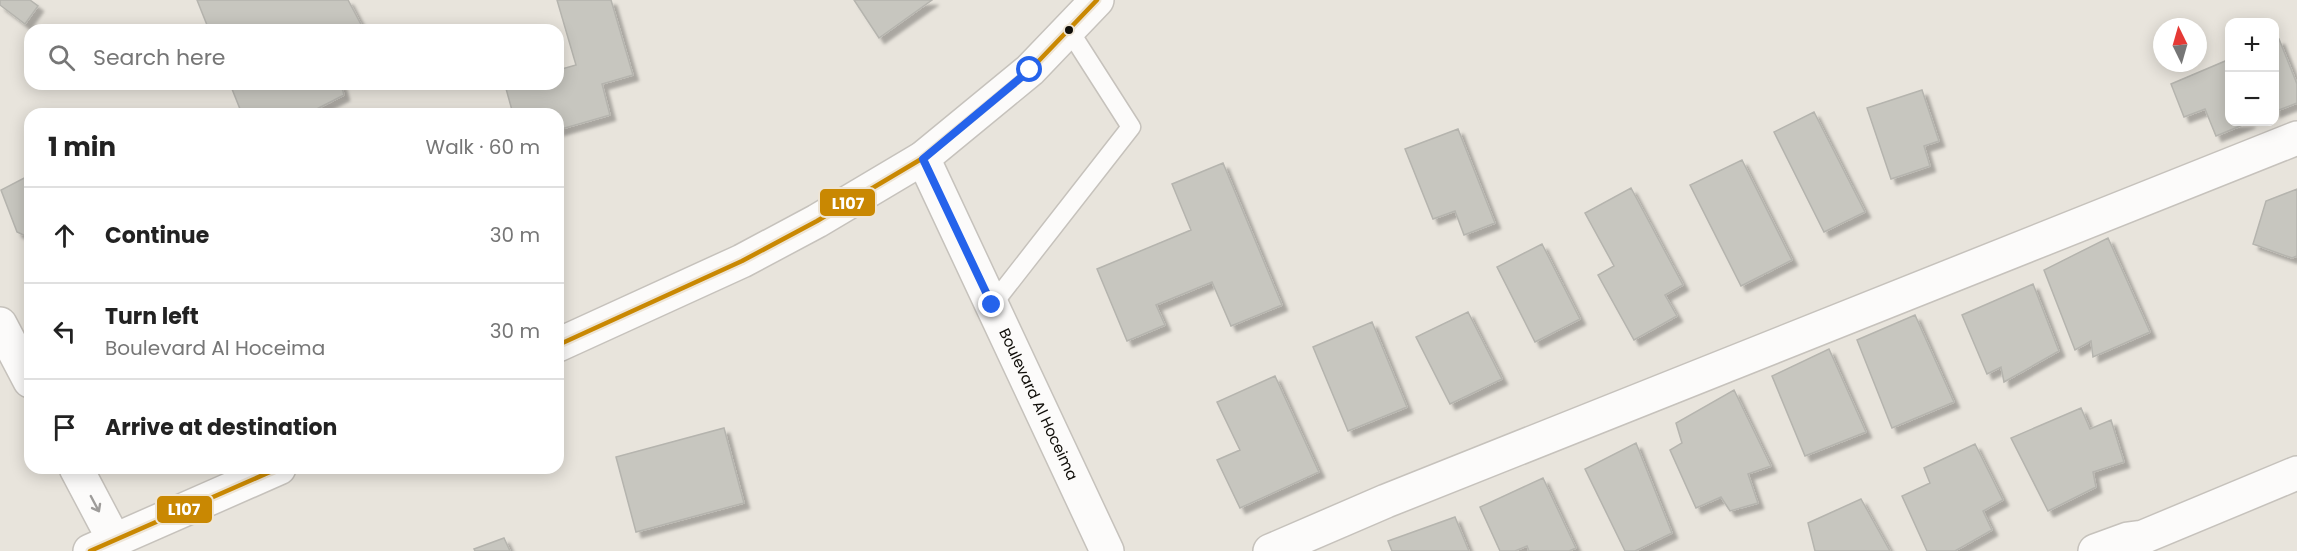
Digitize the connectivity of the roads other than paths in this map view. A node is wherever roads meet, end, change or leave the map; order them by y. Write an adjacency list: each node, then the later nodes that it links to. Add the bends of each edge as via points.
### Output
1 (1097, 0): 2 (street)
2 (1069, 30): 4 (street, via 1030,70); 5 (lane, via 1131,127)
3 (2297, 138): 15 (street, via 1386,501)
4 (923, 159): 5 (street, Boulevard Al Hoceima); 7 (street, via 742,261)
5 (992, 305): 14 (street, Boulevard Al Hoceima)
6 (0, 324): 8 (street)
7 (564, 342)
8 (24, 370)
9 (2297, 473): 12 (street)
10 (78, 474): 13 (street, one-way to 13)
11 (265, 474): 13 (street)
12 (2153, 544): 16 (street, via 2118,542)
13 (102, 546)
14 (1107, 551)
15 (1270, 551)
16 (2095, 551)

